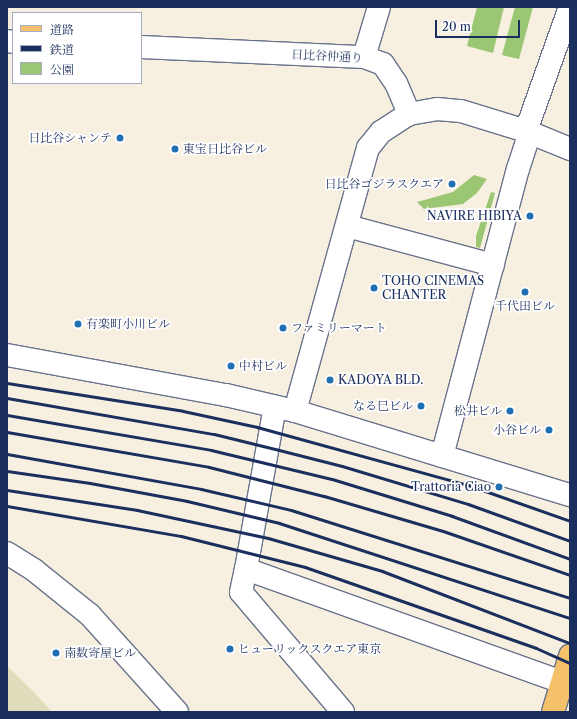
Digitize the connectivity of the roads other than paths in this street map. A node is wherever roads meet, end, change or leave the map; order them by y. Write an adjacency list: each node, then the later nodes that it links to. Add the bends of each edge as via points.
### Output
1 (379, 7): 4 (street)
2 (570, 7): 6 (street)
3 (142, 47): 4 (street, 日比谷仲通り)
4 (364, 57): 5 (street, 日比谷仲通り, via 383,64 396,83)
5 (409, 114): 6 (street, via 437,109 461,111); 8 (street, via 381,132 368,148)
6 (528, 132): 7 (street); 9 (street)
7 (570, 148)
8 (347, 226): 9 (street); 11 (street)
9 (493, 265): 12 (street)
10 (7, 355): 11 (street)
11 (285, 409): 12 (street); 15 (street)
12 (442, 456): 13 (street)
13 (570, 495)
14 (7, 553): 18 (street, via 34,570 90,615)
15 (245, 573): 17 (street); 19 (street, via 241,592)
16 (570, 656): 17 (main road)
17 (566, 683): 20 (main road)
18 (177, 712)
19 (343, 712)
20 (553, 712)

